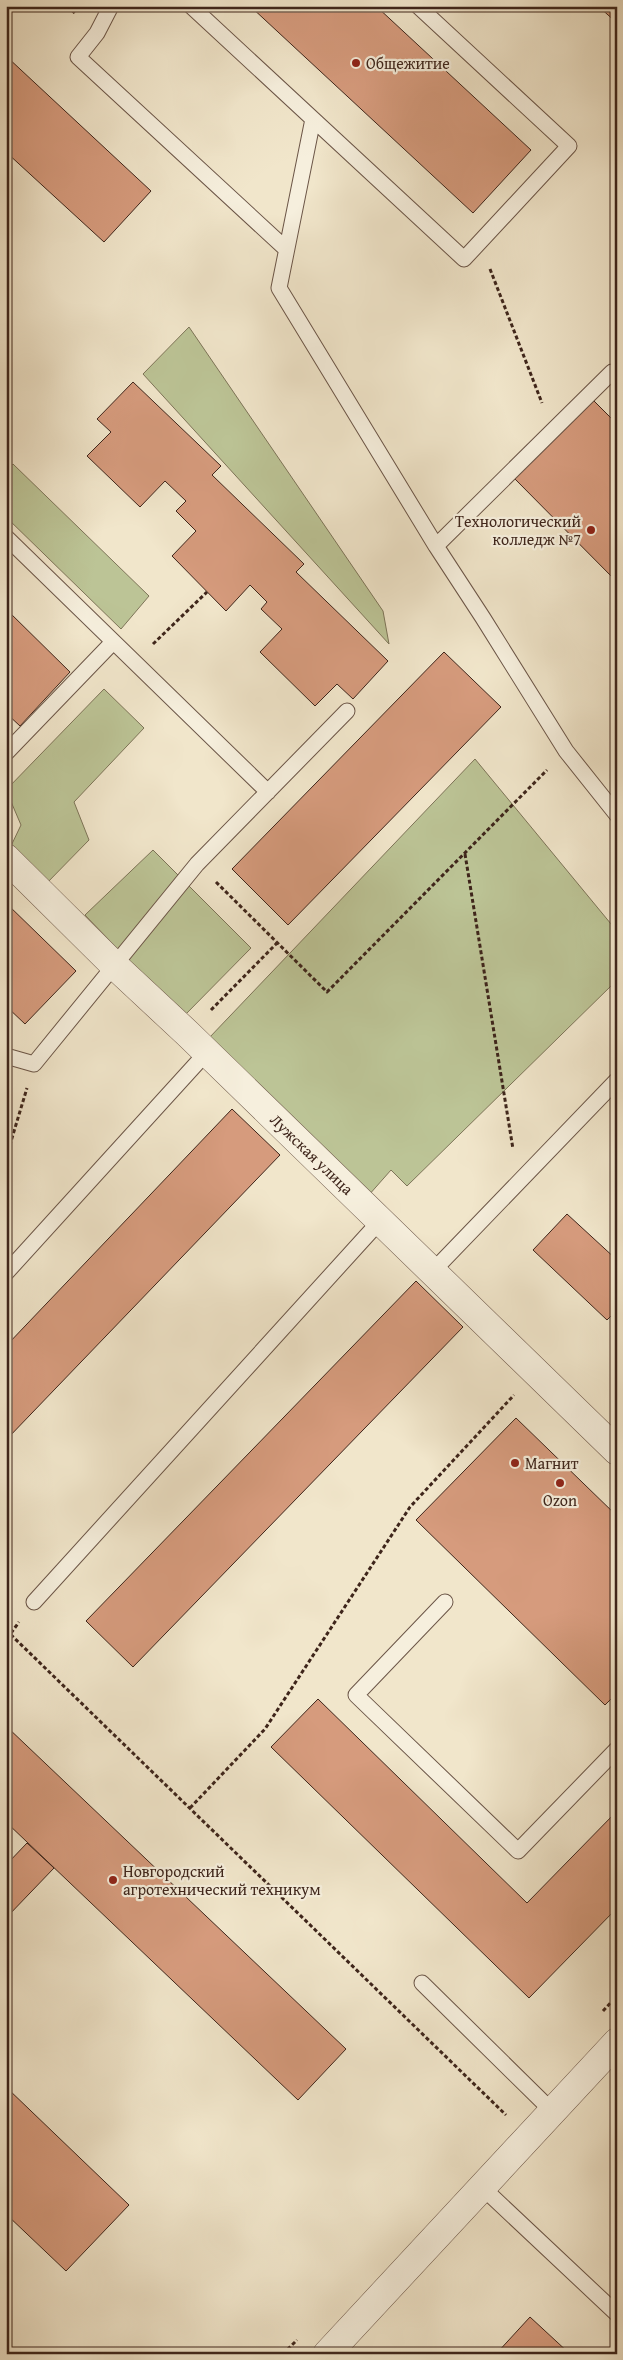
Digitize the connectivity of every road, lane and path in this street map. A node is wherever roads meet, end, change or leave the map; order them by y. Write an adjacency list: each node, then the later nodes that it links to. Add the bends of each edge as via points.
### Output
1 (111, 6): 5 (lane, via 78,57)
2 (191, 6): 4 (lane)
3 (418, 6): 4 (lane, via 568,146 464,259)
4 (313, 119): 5 (lane)
5 (286, 248): 10 (lane, via 279,288)
6 (487, 261): 8 (path)
7 (612, 372): 8 (lane)
8 (553, 431): 10 (lane)
9 (6, 537): 12 (lane)
10 (436, 546): 15 (lane)
11 (207, 592): 13 (path)
12 (114, 642): 13 (lane); 16 (lane)
13 (134, 662): 17 (lane)
14 (347, 711): 17 (lane)
15 (566, 750): 18 (lane); 19 (path)
16 (6, 753)
17 (268, 792): 21 (lane)
18 (617, 815)
19 (464, 854): 22 (path, via 327,992); 30 (path)
20 (6, 858): 23 (street, Лужская улица)
21 (197, 864): 22 (path); 23 (lane)
22 (277, 942): 24 (path)
23 (114, 965): 24 (street, Лужская улица); 27 (lane)
24 (188, 1034): 25 (street, Лужская улица)
25 (207, 1052): 31 (street, Лужская улица); 33 (lane)
26 (6, 1056): 27 (lane)
27 (34, 1064): 29 (path)
28 (617, 1080): 30 (lane)
29 (6, 1158)
30 (518, 1182): 32 (lane)
31 (380, 1221): 32 (street, Лужская улица); 36 (lane)
32 (433, 1271): 34 (street, Лужская улица)
33 (6, 1273)
34 (536, 1372): 35 (street, Лужская улица); 40 (path, via 410,1507 265,1729)
35 (617, 1451)
36 (34, 1602)
37 (445, 1602): 39 (lane, via 356,1695 518,1851)
38 (6, 1630): 40 (path)
39 (617, 1749)
40 (190, 1808): 44 (path)
41 (422, 1983): 43 (lane)
42 (617, 2042): 43 (street)
43 (552, 2111): 44 (street)
44 (529, 2136): 45 (street)
45 (482, 2186): 46 (lane); 47 (street)
46 (617, 2314)
47 (327, 2354)

